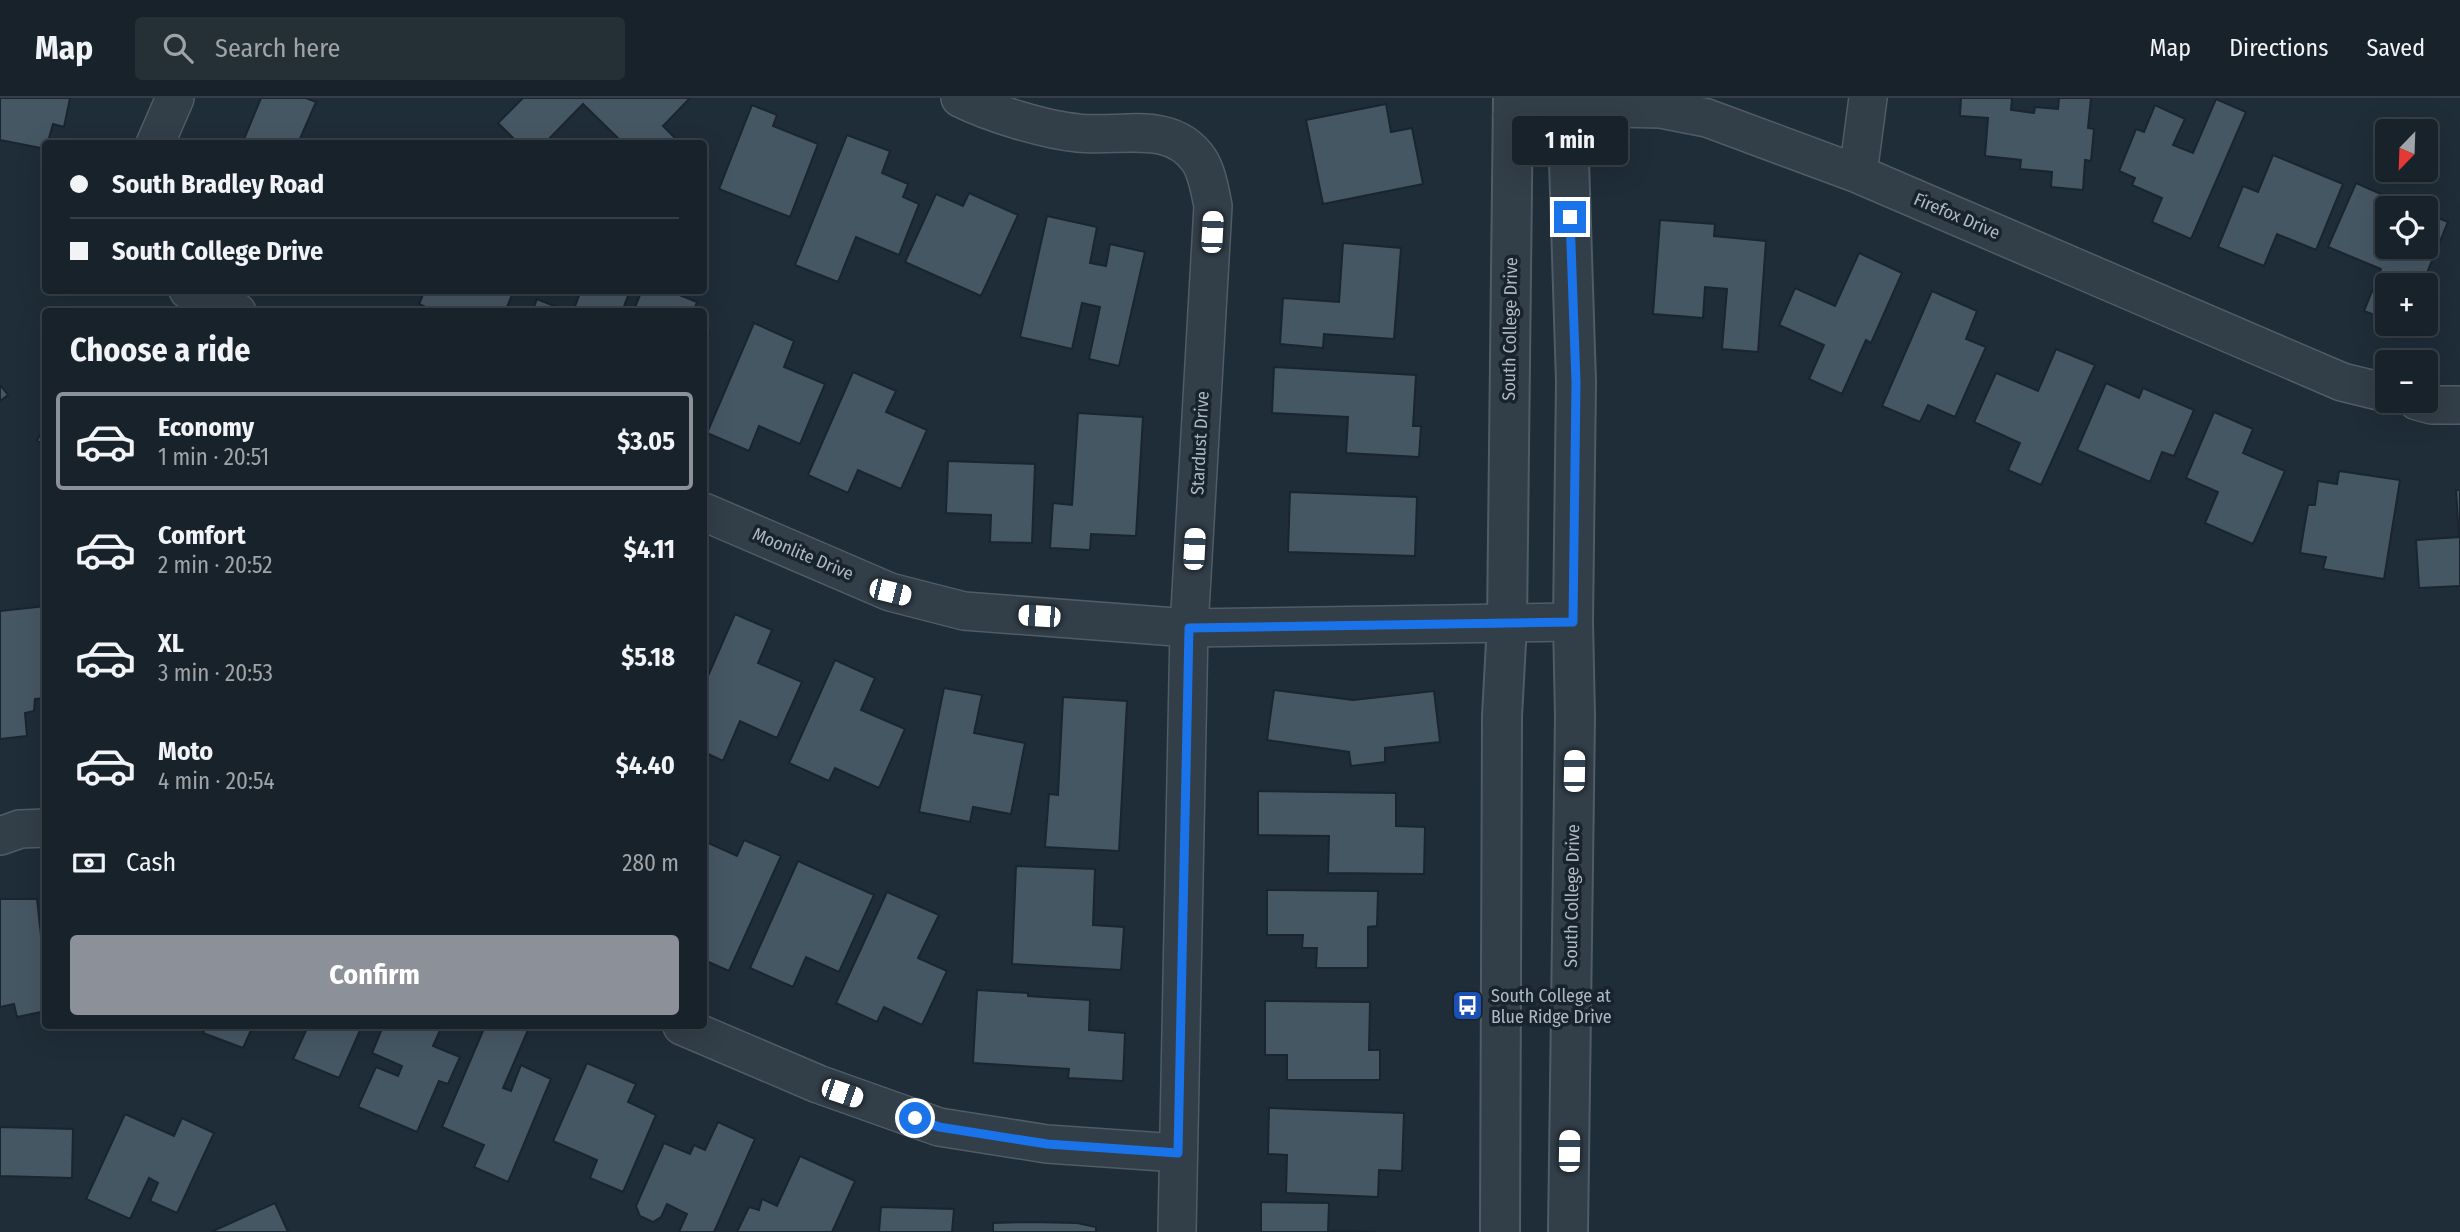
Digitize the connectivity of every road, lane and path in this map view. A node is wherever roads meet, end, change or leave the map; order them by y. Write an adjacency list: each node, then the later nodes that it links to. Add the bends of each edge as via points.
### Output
1 (175, 98): 6 (street)
2 (960, 98): 16 (street, Stardust Drive, via 1079,134 1145,132 1168,137 1199,160 1213,206)
3 (1868, 98): 7 (street)
4 (1566, 103): 5 (street, Firefox Drive); 7 (street, Firefox Drive, via 1661,109 1707,118); 14 (street, South College Drive, via 1576,382)
5 (1512, 106): 15 (street, South College Drive)
6 (157, 140)
7 (1858, 174): 10 (street, Firefox Drive, via 2342,382)
8 (197, 294): 9 (street)
9 (228, 308)
10 (2375, 390)
11 (2438, 405): 12 (street)
12 (2460, 405)
13 (707, 513): 16 (street, Moonlite Drive, via 890,592 964,611)
14 (1573, 622): 15 (street, Moonlite Drive); 23 (street, South College Drive)
15 (1507, 624): 16 (street, Moonlite Drive); 22 (street, South College Drive, via 1502,730)
16 (1189, 628): 20 (street, Stardust Drive)
17 (42, 828): 18 (street)
18 (0, 836)
19 (689, 1029): 20 (street, via 818,1084 939,1127 1047,1144)
20 (1178, 1153): 21 (street, Stardust Drive)
21 (1177, 1232)
22 (1500, 1232)
23 (1568, 1232)

